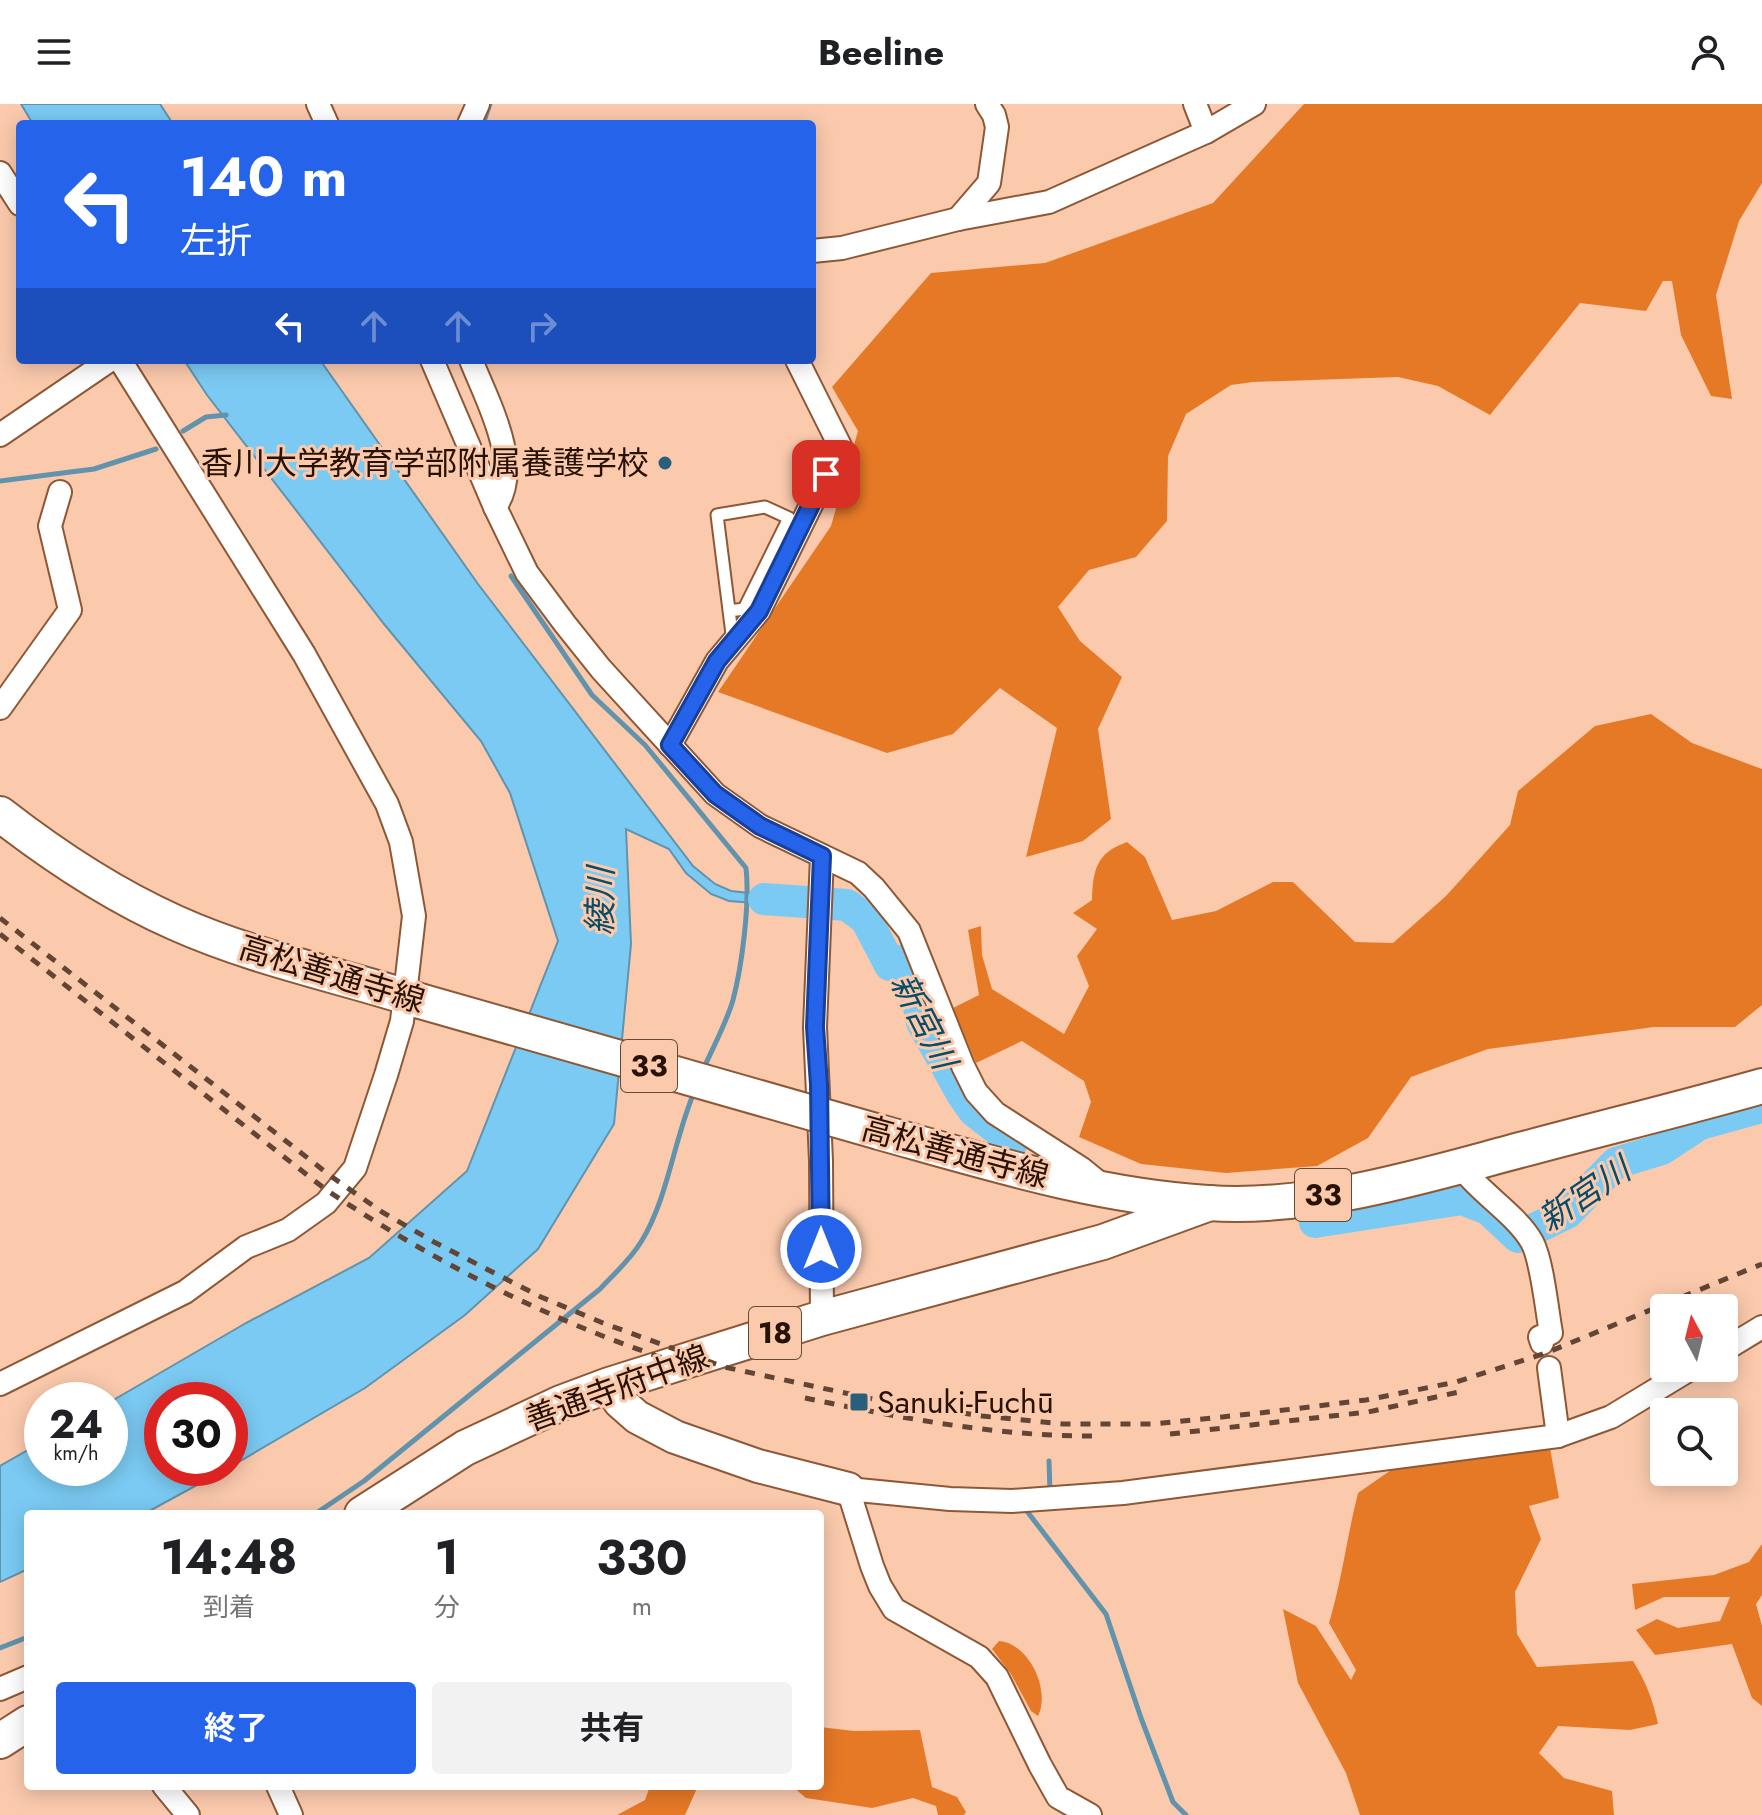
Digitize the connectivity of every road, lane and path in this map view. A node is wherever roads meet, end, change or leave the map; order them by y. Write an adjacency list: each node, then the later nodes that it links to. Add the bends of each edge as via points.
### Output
1 (987, 104): 7 (street, via 997,127 989,183)
2 (1195, 104): 4 (street)
3 (1254, 104): 4 (street)
4 (1206, 132): 7 (street, via 1049,202)
5 (0, 173): 6 (street)
6 (16, 198)
7 (958, 219): 8 (street)
8 (816, 251)
9 (104, 364): 14 (street)
10 (123, 364): 23 (street, via 304,654 387,804 401,842 414,916)
11 (434, 364): 16 (street)
12 (473, 364): 16 (street, via 505,457 504,494)
13 (799, 364): 18 (street, via 840,446 759,611)
14 (0, 435)
15 (60, 492): 19 (street, via 50,526 70,610)
16 (495, 507): 20 (street, via 527,573 601,669)
17 (729, 611): 17 (lane, via 744,609 789,518 765,507 717,515); 18 (lane)
18 (733, 642): 20 (street)
19 (0, 708)
20 (670, 745): 22 (street, via 715,794 760,826)
21 (0, 814): 23 (main road, 高松善通寺線 / 33, via 67,863 176,923)
22 (822, 856): 26 (street, via 858,873 909,931 976,1092 995,1113); 29 (street, via 815,1027)
23 (412, 999): 26 (main road, 高松善通寺線 / 33, bridge); 35 (street, via 355,1168 326,1203 288,1230 246,1247 185,1292)
24 (1762, 1086): 25 (main road, 高松善通寺線 / 33)
25 (1460, 1166): 27 (main road, 高松善通寺線 / 33, via 1345,1192); 32 (street, via 1535,1246 1551,1333 1540,1337)
26 (1112, 1193): 27 (main road, 高松善通寺線 / 33); 28 (main road, via 1124,1222)
27 (1210, 1203): 28 (main road, 善通寺府中線 / 18)
28 (1117, 1237): 29 (main road, 善通寺府中線 / 18)
29 (822, 1318): 36 (main road, 善通寺府中線 / 18)
30 (1762, 1327): 31 (street)
31 (1738, 1342)
32 (1542, 1343)
33 (1549, 1368): 37 (street)
34 (1669, 1382): 37 (street, via 1611,1417)
35 (0, 1384)
36 (609, 1385): 38 (street, via 637,1417 675,1437); 39 (main road, 善通寺府中線 / 18, via 465,1448)
37 (1558, 1436): 38 (street, via 1244,1478 1012,1501)
38 (848, 1489): 48 (street, via 872,1566 894,1609 979,1657 997,1677 1058,1797)
39 (368, 1510)
40 (24, 1679): 41 (street)
41 (0, 1689)
42 (24, 1726): 43 (main road)
43 (0, 1741)
44 (167, 1790): 46 (street)
45 (280, 1790): 47 (street)
46 (188, 1815)
47 (291, 1815)
48 (1090, 1815)

